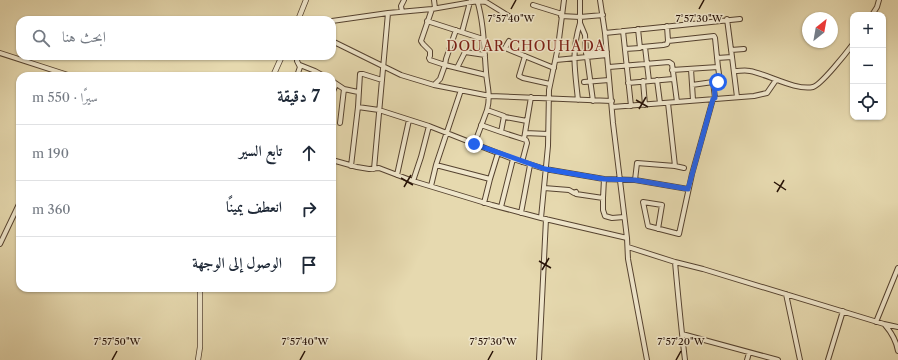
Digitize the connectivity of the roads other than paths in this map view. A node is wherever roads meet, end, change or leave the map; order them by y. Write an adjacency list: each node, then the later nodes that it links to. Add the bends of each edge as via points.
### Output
1 (306, 0): 17 (street)
2 (404, 0): 12 (street)
3 (434, 0): 11 (street)
4 (564, 0): 15 (street)
5 (580, 0): 18 (street)
6 (600, 0): 16 (street)
7 (879, 0): 13 (street)
8 (478, 1): 9 (street); 19 (street, via 487,3); 31 (street)
9 (470, 2): 11 (street); 29 (street)
10 (533, 5): 15 (street)
11 (433, 8): 12 (street); 23 (street)
12 (402, 12): 14 (street)
13 (874, 12)
14 (388, 13): 22 (street); 57 (street)
15 (561, 15): 18 (street); 52 (street)
16 (603, 15): 18 (street); 30 (street)
17 (300, 16)
18 (580, 17): 24 (street)
19 (512, 18)
20 (740, 18): 21 (street)
21 (727, 19): 25 (street); 39 (street)
22 (336, 20)
23 (427, 21): 27 (street); 55 (street, via 422,43 430,51 430,60)
24 (580, 23): 43 (street); 47 (street)
25 (667, 26): 26 (street); 33 (street)
26 (638, 29): 28 (street); 35 (street)
27 (456, 30): 29 (street); 55 (street)
28 (623, 31): 30 (street); 37 (street)
29 (462, 32): 31 (street)
30 (605, 33): 41 (street)
31 (483, 39): 42 (street)
32 (509, 41): 44 (street, via 505,48)
33 (668, 41): 35 (street, via 664,45); 48 (street, via 714,36)
34 (336, 43): 57 (street)
35 (642, 47): 37 (street); 53 (street)
36 (850, 48): 74 (street, via 815,87)
37 (625, 49): 56 (street)
38 (744, 49): 39 (street)
39 (731, 50): 45 (street)
40 (0, 53): 46 (street)
41 (607, 54): 43 (street); 58 (street)
42 (485, 55): 60 (street, via 465,52); 69 (street)
43 (587, 55): 47 (street); 77 (street)
44 (525, 56): 61 (street); 82 (street, via 519,76)
45 (732, 57): 48 (street); 64 (street)
46 (16, 58)
47 (574, 58): 52 (street); 93 (street)
48 (717, 58): 59 (street)
49 (22, 60): 65 (street)
50 (280, 60): 66 (street)
51 (297, 60): 54 (street)
52 (556, 60): 61 (street)
53 (647, 63): 56 (street); 63 (street, via 669,62 672,64); 75 (street)
54 (300, 65): 67 (street); 68 (street)
55 (445, 65): 60 (street); 83 (street, via 440,79)
56 (626, 65): 58 (street); 80 (street)
57 (383, 66): 71 (street); 83 (street, via 401,75)
58 (609, 67): 72 (street)
59 (718, 67): 62 (street); 79 (street, via 720,81)
60 (457, 68): 69 (street)
61 (554, 68): 82 (street)
62 (691, 69): 63 (street); 84 (street)
63 (672, 70): 70 (street)
64 (735, 71): 74 (street, via 750,71); 90 (street)
65 (59, 72)
66 (276, 72)
67 (298, 72)
68 (314, 72)
69 (486, 75): 88 (street)
70 (673, 79): 73 (street); 97 (street)
71 (382, 80): 87 (street, via 361,74); 104 (street)
72 (610, 80): 77 (street); 96 (street)
73 (657, 80): 75 (street); 98 (street)
74 (776, 80): 90 (street, via 766,93)
75 (649, 81): 78 (street)
76 (584, 82): 77 (street)
77 (590, 82): 95 (street)
78 (643, 82): 80 (street); 100 (street)
79 (714, 82): 84 (street); 92 (street)
80 (628, 83): 101 (street)
81 (336, 84): 85 (street)
82 (550, 84): 91 (street)
83 (434, 85): 86 (street)
84 (692, 85): 94 (street)
85 (344, 89): 87 (street); 109 (street)
86 (461, 90): 88 (street); 114 (street)
87 (358, 92): 102 (street)
88 (490, 96): 89 (street); 105 (street)
89 (531, 97): 91 (street); 108 (street)
90 (737, 97): 92 (street)
91 (550, 99): 93 (street); 115 (street)
92 (714, 99): 94 (street); 137 (street)
93 (578, 100): 95 (street)
94 (693, 100): 97 (street)
95 (593, 101): 96 (street)
96 (612, 101): 103 (street)
97 (677, 102): 99 (street)
98 (660, 103): 99 (street); 100 (street)
99 (668, 103): 125 (street)
100 (645, 104): 101 (street)
101 (631, 106): 103 (street)
102 (358, 107): 104 (street); 124 (street)
103 (612, 107): 132 (street)
104 (379, 110): 107 (street); 127 (street)
105 (487, 110): 106 (street); 110 (street)
106 (505, 117): 108 (street); 112 (street)
107 (409, 120): 111 (street); 129 (street)
108 (527, 121): 113 (street)
109 (340, 123)
110 (481, 125): 112 (street); 117 (street)
111 (429, 126): 114 (street); 134 (street)
112 (500, 132): 116 (street)
113 (525, 133): 115 (street); 116 (street)
114 (446, 134): 117 (street); 122 (street)
115 (548, 134): 128 (street)
116 (524, 139): 121 (street, via 527,143)
117 (474, 144): 118 (street)
118 (498, 154): 119 (street); 130 (street)
119 (513, 159): 121 (street); 140 (street)
120 (336, 161): 124 (street)
121 (522, 162): 123 (street)
122 (436, 165): 130 (street); 135 (street)
123 (530, 165): 128 (street); 142 (street)
124 (351, 166): 127 (street)
125 (675, 166): 126 (street); 133 (street, via 636,162)
126 (684, 168)
127 (374, 169): 129 (street, via 379,168)
128 (545, 169): 131 (street); 136 (street)
129 (397, 175): 134 (street)
130 (490, 179): 139 (street)
131 (604, 179): 132 (street); 138 (street)
132 (620, 180): 133 (street); 143 (street)
133 (635, 180): 137 (street)
134 (413, 181): 135 (street)
135 (431, 186): 139 (street)
136 (544, 188): 138 (street, via 568,190 576,194); 144 (street)
137 (688, 189): 146 (street, via 679,234)
138 (603, 198): 143 (street, via 606,216)
139 (484, 203): 140 (street)
140 (501, 207): 142 (street)
141 (16, 210): 148 (street)
142 (521, 213): 144 (street)
143 (624, 217): 147 (street)
144 (541, 218): 145 (street)
145 (546, 219): 147 (street); 163 (street)
146 (658, 229): 146 (street, via 648,226 643,202 662,205)
147 (627, 238): 149 (street)
148 (0, 244)
149 (628, 247): 150 (street); 164 (street, via 628,260)
150 (675, 262): 153 (street); 158 (street)
151 (898, 268): 155 (street)
152 (200, 292): 162 (street)
153 (786, 294): 154 (street); 168 (street)
154 (843, 311): 155 (street); 169 (street)
155 (876, 322): 156 (street)
156 (884, 324): 157 (street); 159 (street)
157 (898, 327)
158 (682, 334): 161 (street); 165 (street)
159 (897, 343): 160 (street)
160 (898, 351)
161 (749, 353): 166 (street); 167 (street)
162 (198, 360)
163 (539, 360)
164 (647, 360)
165 (685, 360)
166 (747, 360)
167 (778, 360)
168 (800, 360)
169 (828, 360)

